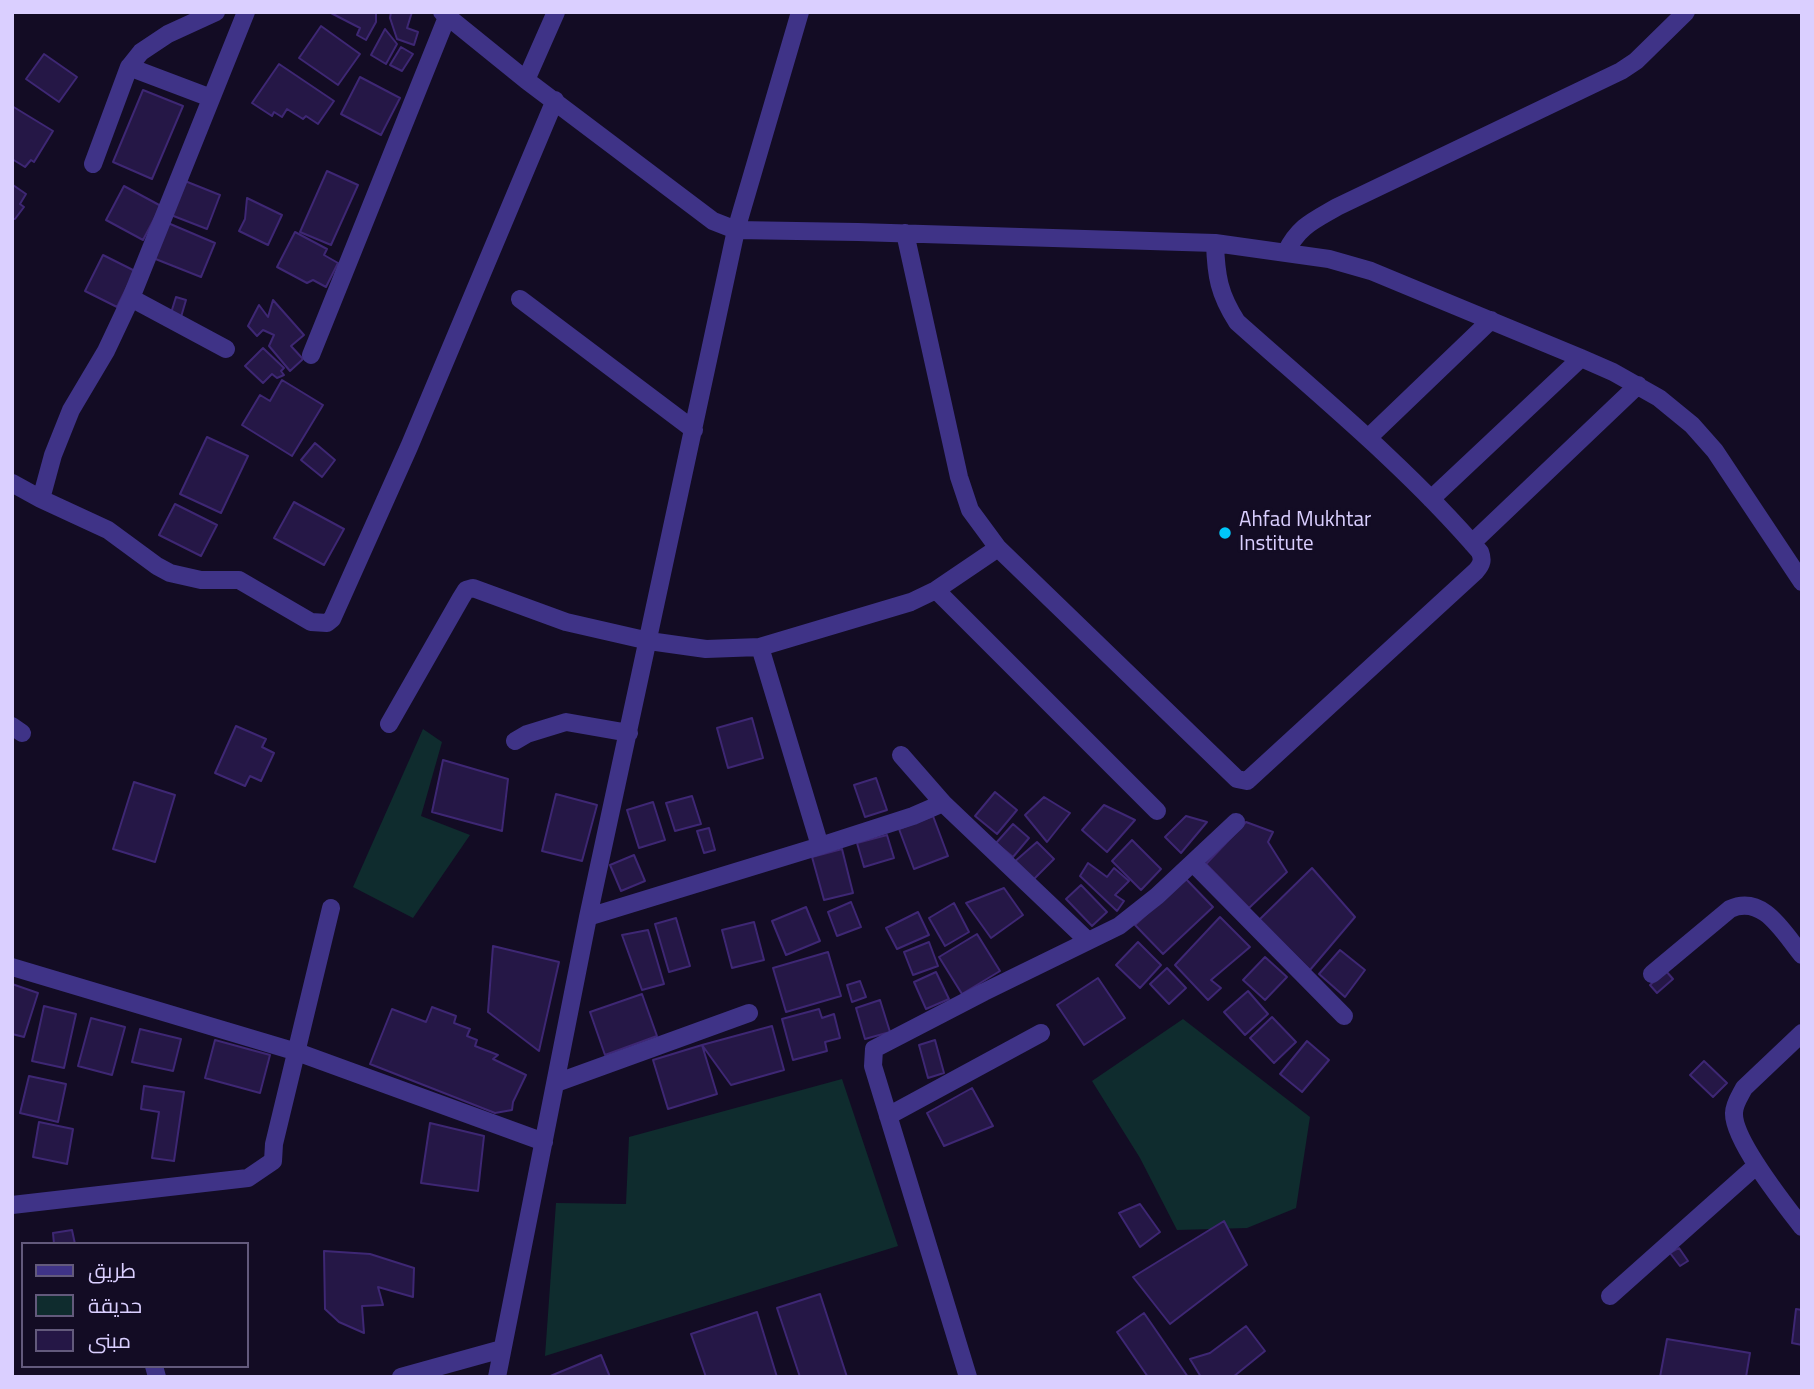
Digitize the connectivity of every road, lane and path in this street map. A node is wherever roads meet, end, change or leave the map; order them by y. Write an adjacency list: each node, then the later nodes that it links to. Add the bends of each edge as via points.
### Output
1 (216, 12): 7 (street, via 168,34 141,52)
2 (246, 12): 9 (street)
3 (555, 12): 8 (street)
4 (800, 12): 12 (street)
5 (1686, 12): 15 (street, via 1621,71 1337,207 1294,236)
6 (453, 17): 8 (street); 20 (street)
7 (129, 67): 9 (street); 11 (street)
8 (526, 80): 10 (street)
9 (211, 98): 16 (street)
10 (555, 100): 12 (street, via 713,221); 26 (street, via 409,447 327,623 311,622 239,580 201,580 170,573 108,530)
11 (93, 164)
12 (736, 230): 13 (street); 23 (street)
13 (905, 233): 14 (street); 29 (street, via 964,496)
14 (1215, 243): 15 (street); 24 (street, via 1216,276 1224,302 1237,322)
15 (1286, 252): 18 (street, via 1361,268)
16 (131, 298): 19 (street); 26 (street, via 71,410)
17 (520, 299): 23 (street)
18 (1491, 320): 21 (street); 24 (street)
19 (226, 349)
20 (311, 355)
21 (1581, 358): 22 (street); 27 (street)
22 (1638, 385): 28 (street); 30 (street, via 1677,411 1715,451)
23 (694, 430): 32 (street)
24 (1368, 438): 27 (street)
25 (12, 483): 26 (street)
26 (41, 499)
27 (1432, 499): 28 (street)
28 (1472, 543): 29 (street, via 1482,558 1476,571 1251,779 1242,782)
29 (998, 548): 31 (street)
30 (1802, 582)
31 (936, 590): 33 (street, via 888,610); 39 (street)
32 (649, 641): 33 (street, via 706,649); 34 (street, via 566,622 480,589 466,590); 35 (street)
33 (760, 647): 41 (street)
34 (389, 724)
35 (629, 733): 36 (street, via 566,722); 44 (street)
36 (515, 741)
37 (901, 755): 38 (street)
38 (943, 803): 41 (street); 45 (street)
39 (1157, 811)
40 (1236, 822): 42 (street)
41 (820, 846): 44 (street)
42 (1193, 863): 45 (street, via 1133,916); 50 (street)
43 (331, 908): 53 (street)
44 (588, 917): 54 (street)
45 (1087, 940): 55 (street, via 874,1049 873,1066)
46 (1802, 954): 48 (street, via 1768,914 1750,904 1738,905)
47 (12, 967): 53 (street)
48 (1652, 974)
49 (748, 1013): 54 (street)
50 (1344, 1016)
51 (1041, 1033): 55 (street)
52 (1802, 1033): 57 (street, via 1737,1099 1738,1131)
53 (297, 1052): 56 (street); 58 (street, via 273,1161 248,1178)
54 (556, 1083): 56 (street)
55 (888, 1116): 64 (street)
56 (544, 1142): 61 (street)
57 (1757, 1165): 59 (street); 60 (street)
58 (12, 1205)
59 (1802, 1227)
60 (1610, 1296)
61 (502, 1349): 62 (street); 63 (street)
62 (401, 1377)
63 (496, 1377)
64 (968, 1377)

